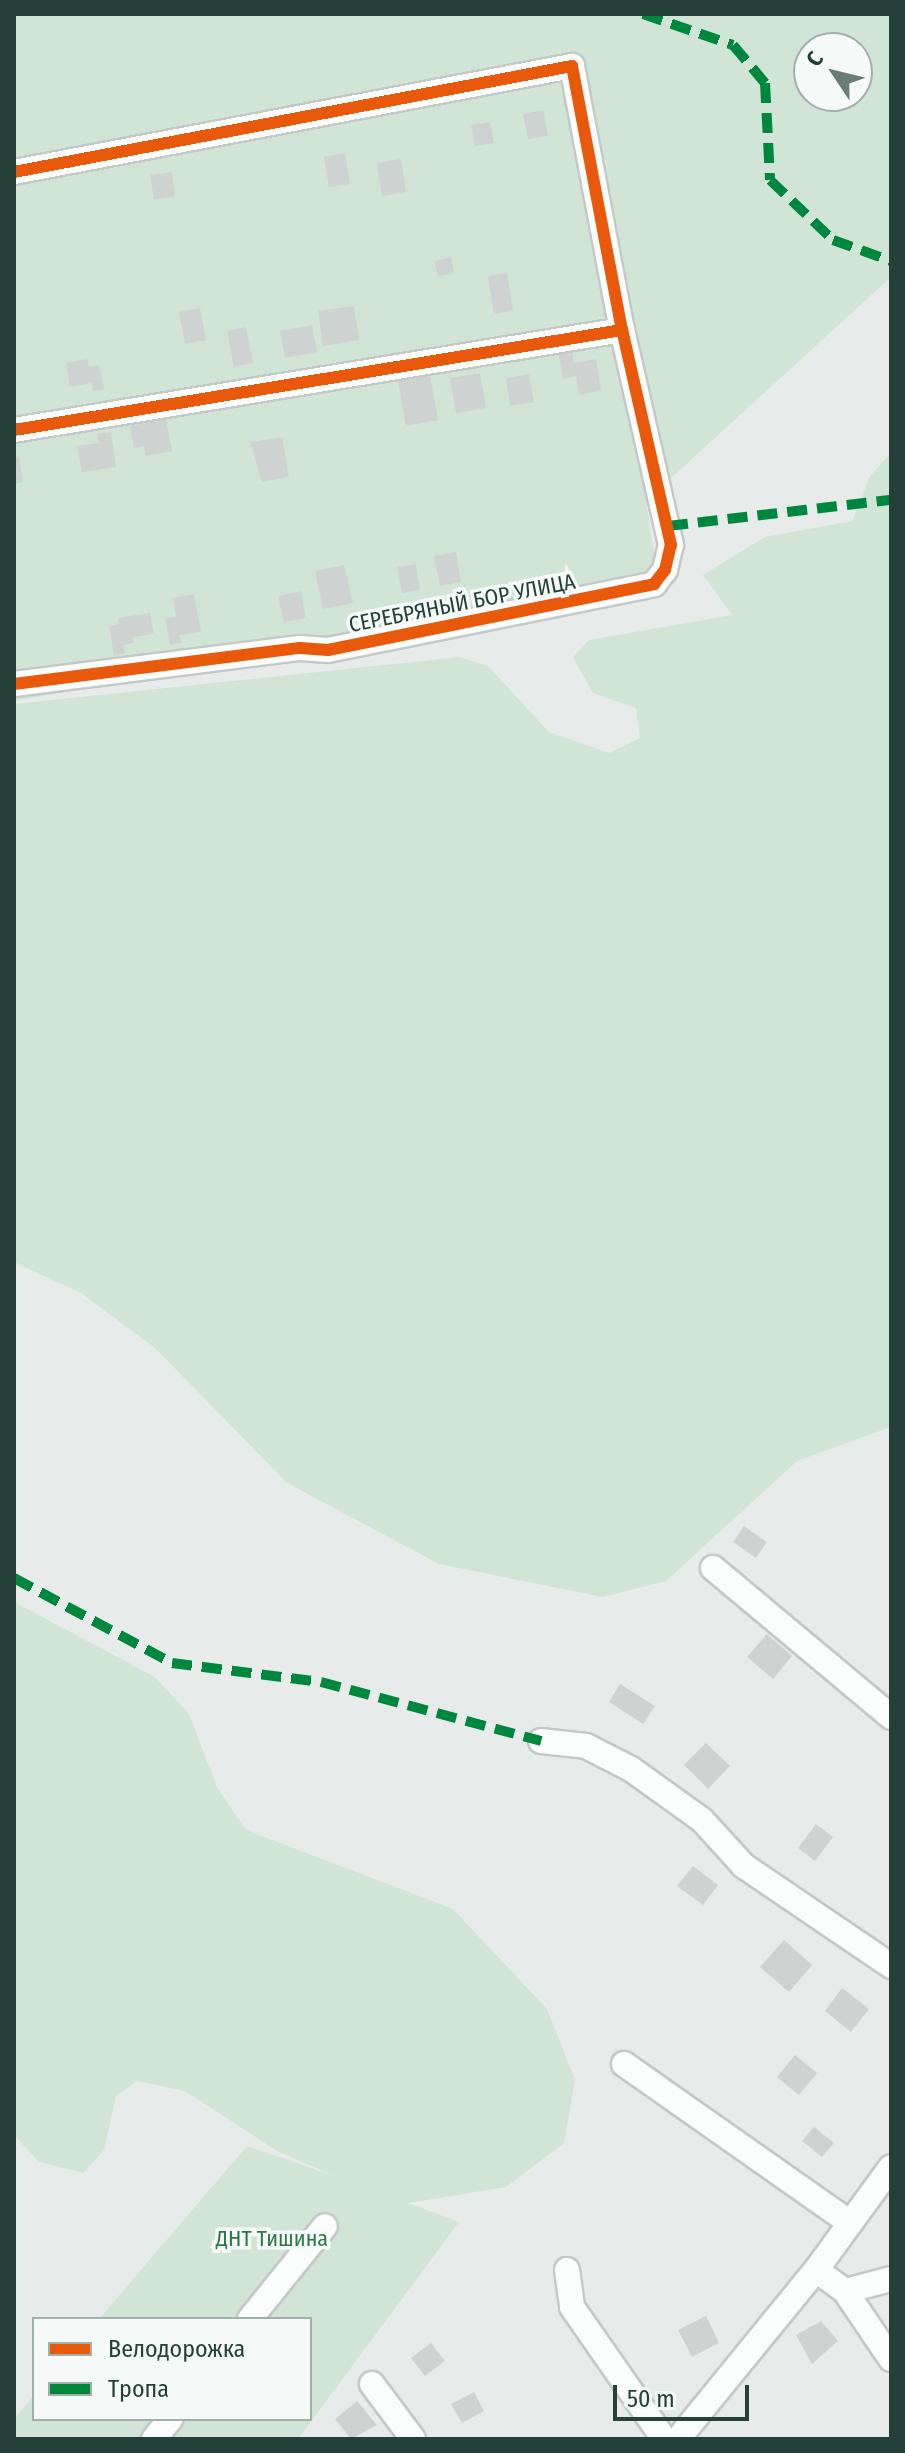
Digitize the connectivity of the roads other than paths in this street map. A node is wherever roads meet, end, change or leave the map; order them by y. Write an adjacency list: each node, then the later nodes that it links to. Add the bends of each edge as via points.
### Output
1 (14, 172): 2 (street, СЕРЕБРЯНЫЙ БОР УЛИЦА, via 572,66)
2 (622, 330): 3 (street); 4 (street, СЕРЕБРЯНЫЙ БОР УЛИЦА, via 671,545 665,570 654,584 328,650 300,648)
3 (14, 430)
4 (14, 684)
5 (713, 1568): 6 (street)
6 (891, 1717)
7 (541, 1741): 8 (street, via 586,1746 631,1769 702,1820 744,1866)
8 (891, 1966)
9 (624, 2064): 11 (street)
10 (891, 2167): 11 (street)
11 (850, 2223): 14 (street)
12 (325, 2226): 17 (street)
13 (567, 2270): 23 (street, via 572,2307)
14 (816, 2270): 16 (street); 24 (street)
15 (891, 2279): 16 (street)
16 (845, 2291): 18 (street)
17 (252, 2317)
18 (891, 2359)
19 (372, 2384): 22 (street)
20 (168, 2421): 21 (street)
21 (154, 2439)
22 (413, 2439)
23 (664, 2439)
24 (678, 2439)

